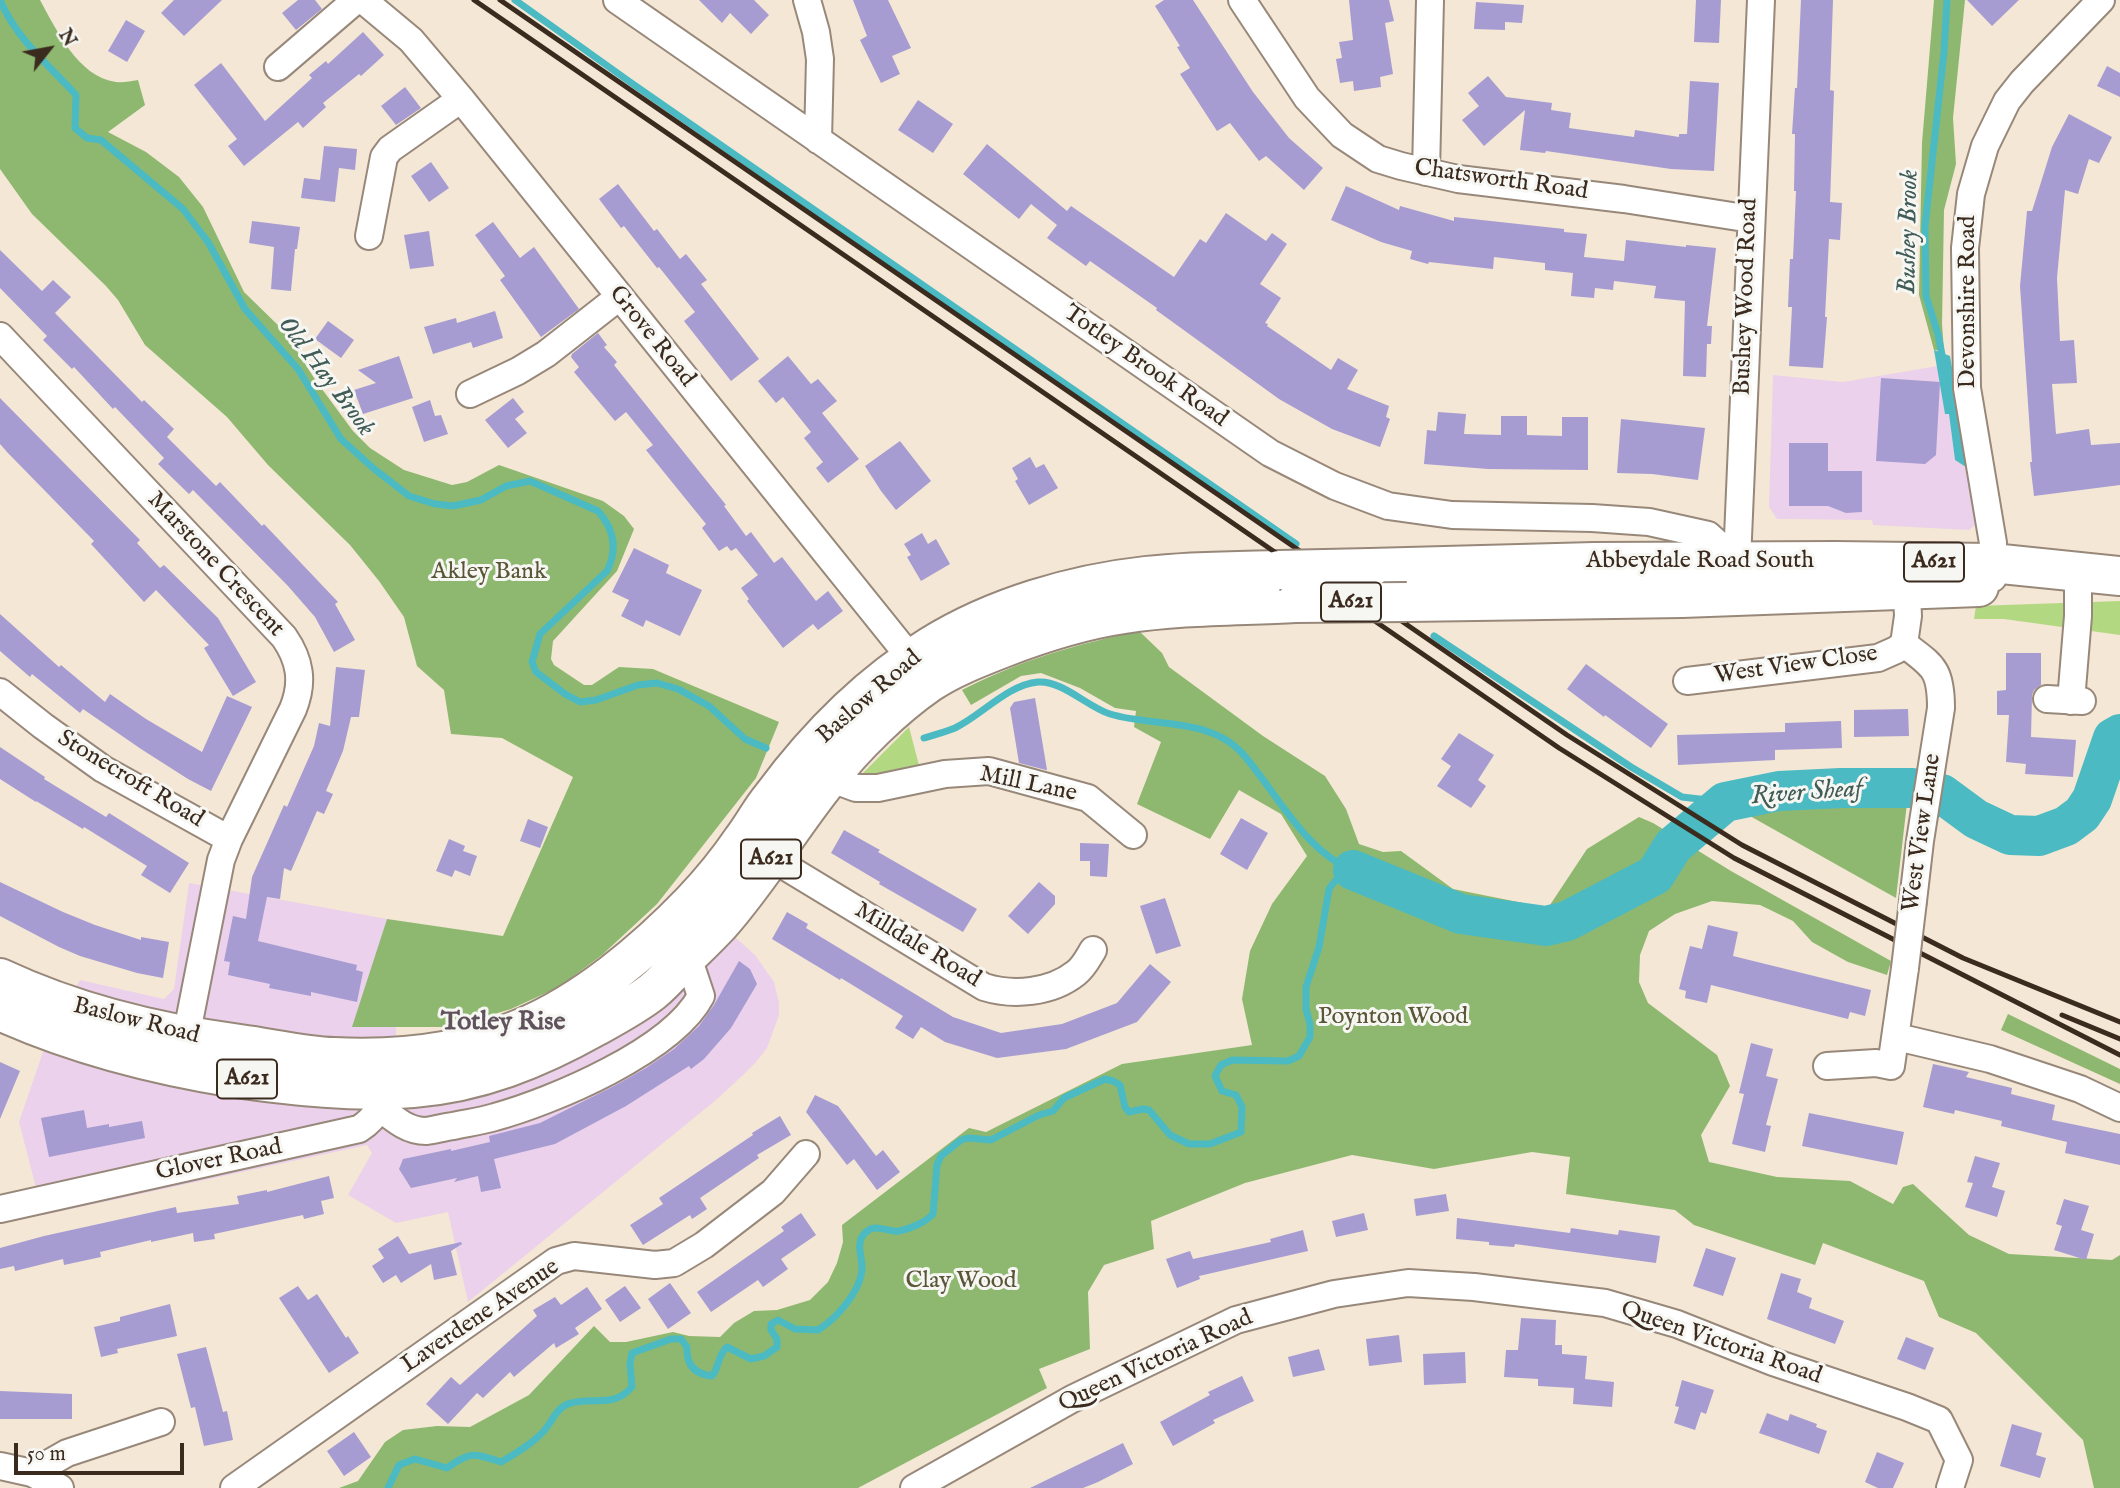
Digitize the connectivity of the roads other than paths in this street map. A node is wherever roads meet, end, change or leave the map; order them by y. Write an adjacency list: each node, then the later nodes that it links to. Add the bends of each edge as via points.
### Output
1 (356, 0): 10 (street)
2 (363, 0): 11 (street, Grove Road, via 411,40)
3 (617, 0): 12 (street, Totley Brook Road)
4 (807, 0): 12 (street, via 820,59)
5 (1242, 0): 13 (street, Chatsworth Road, via 1307,98 1342,135 1378,159)
6 (1430, 0): 13 (street)
7 (1761, 0): 14 (street, Bushey Wood Road)
8 (2102, 0): 9 (street); 22 (street, Devonshire Road, via 2007,101 1985,146 1971,194 1965,248 1967,388 1993,543)
9 (2120, 9)
10 (278, 67)
11 (461, 99): 15 (street, via 384,157); 16 (street, Grove Road)
12 (818, 140): 19 (street, Totley Brook Road, via 1270,453 1335,486 1388,506 1452,515)
13 (1426, 172): 14 (street, Chatsworth Road)
14 (1751, 219): 25 (street, Bushey Wood Road)
15 (369, 236)
16 (619, 297): 18 (street, via 546,354); 28 (street, Grove Road)
17 (0, 336): 34 (street, Marstone Crescent, via 284,637 296,656 297,699)
18 (470, 394)
19 (1592, 518): 20 (street); 25 (street, Totley Brook Road, via 1649,522 1708,535)
20 (1594, 562): 25 (main road, Abbeydale Road South / A621); 26 (main road, Abbeydale Road South / A621, bridge, via 1370,568)
21 (2078, 571): 22 (main road, Abbeydale Road South / A621); 24 (main road, Abbeydale Road South / A621); 31 (street, via 2078,616)
22 (1992, 574): 23 (main road, Abbeydale Road South / A621)
23 (1906, 576): 25 (main road, Abbeydale Road South / A621); 27 (street, West View Close)
24 (2120, 576)
25 (1739, 578): 26 (main road, A621, bridge, via 1669,598 1407,602)
26 (1279, 581): 28 (main road, A621, via 1041,634); 28 (main road, Baslow Road / A621, via 1150,576 1106,582 971,625 945,638)
27 (1904, 644): 29 (street, West View Close, via 1878,658); 40 (street, West View Lane, bridge, via 1932,666 1938,677 1941,708)
28 (921, 671): 32 (main road, A621, via 884,722); 35 (main road, Baslow Road / A621, via 856,704 802,758 769,799)
29 (1687, 681)
30 (0, 692): 34 (street, Stonecroft Road, via 103,769)
31 (2067, 700)
32 (829, 778): 33 (street, Mill Lane, via 856,788 878,788 945,774 989,771 1088,798); 35 (main road, A621)
33 (1133, 835)
34 (229, 839): 39 (street, Marstone Crescent)
35 (757, 850): 36 (street, Milldale Road, via 993,990 1026,992 1059,982 1083,967); 42 (main road, A621, via 738,903 673,946 654,991 624,1011 557,1049 491,1073 414,1088)
36 (1093, 950)
37 (0, 978): 39 (main road, Baslow Road / A621, via 70,1008)
38 (0, 1011): 42 (main road, A621, via 41,1030 150,1062 270,1083)
39 (186, 1037): 42 (main road, Baslow Road / A621, via 319,1056)
40 (1896, 1037): 41 (street, West View Lane, via 1891,1066); 43 (street, via 1990,1059 2080,1089)
41 (1827, 1066)
42 (381, 1085): 45 (street, Glover Road, via 371,1121 359,1129)
43 (2120, 1108)
44 (806, 1154): 50 (street, Laverdene Avenue, via 773,1192 674,1264 573,1256 556,1261)
45 (0, 1209)
46 (161, 1422): 48 (street, via 67,1453)
47 (0, 1466): 48 (street)
48 (32, 1473): 49 (street)
49 (60, 1488)
50 (234, 1488)
51 (914, 1488): 52 (street, Queen Victoria Road, via 1072,1399 1236,1320 1334,1294 1408,1283 1605,1303 1677,1324 1907,1407 1939,1420 1959,1460)
52 (1950, 1488)

